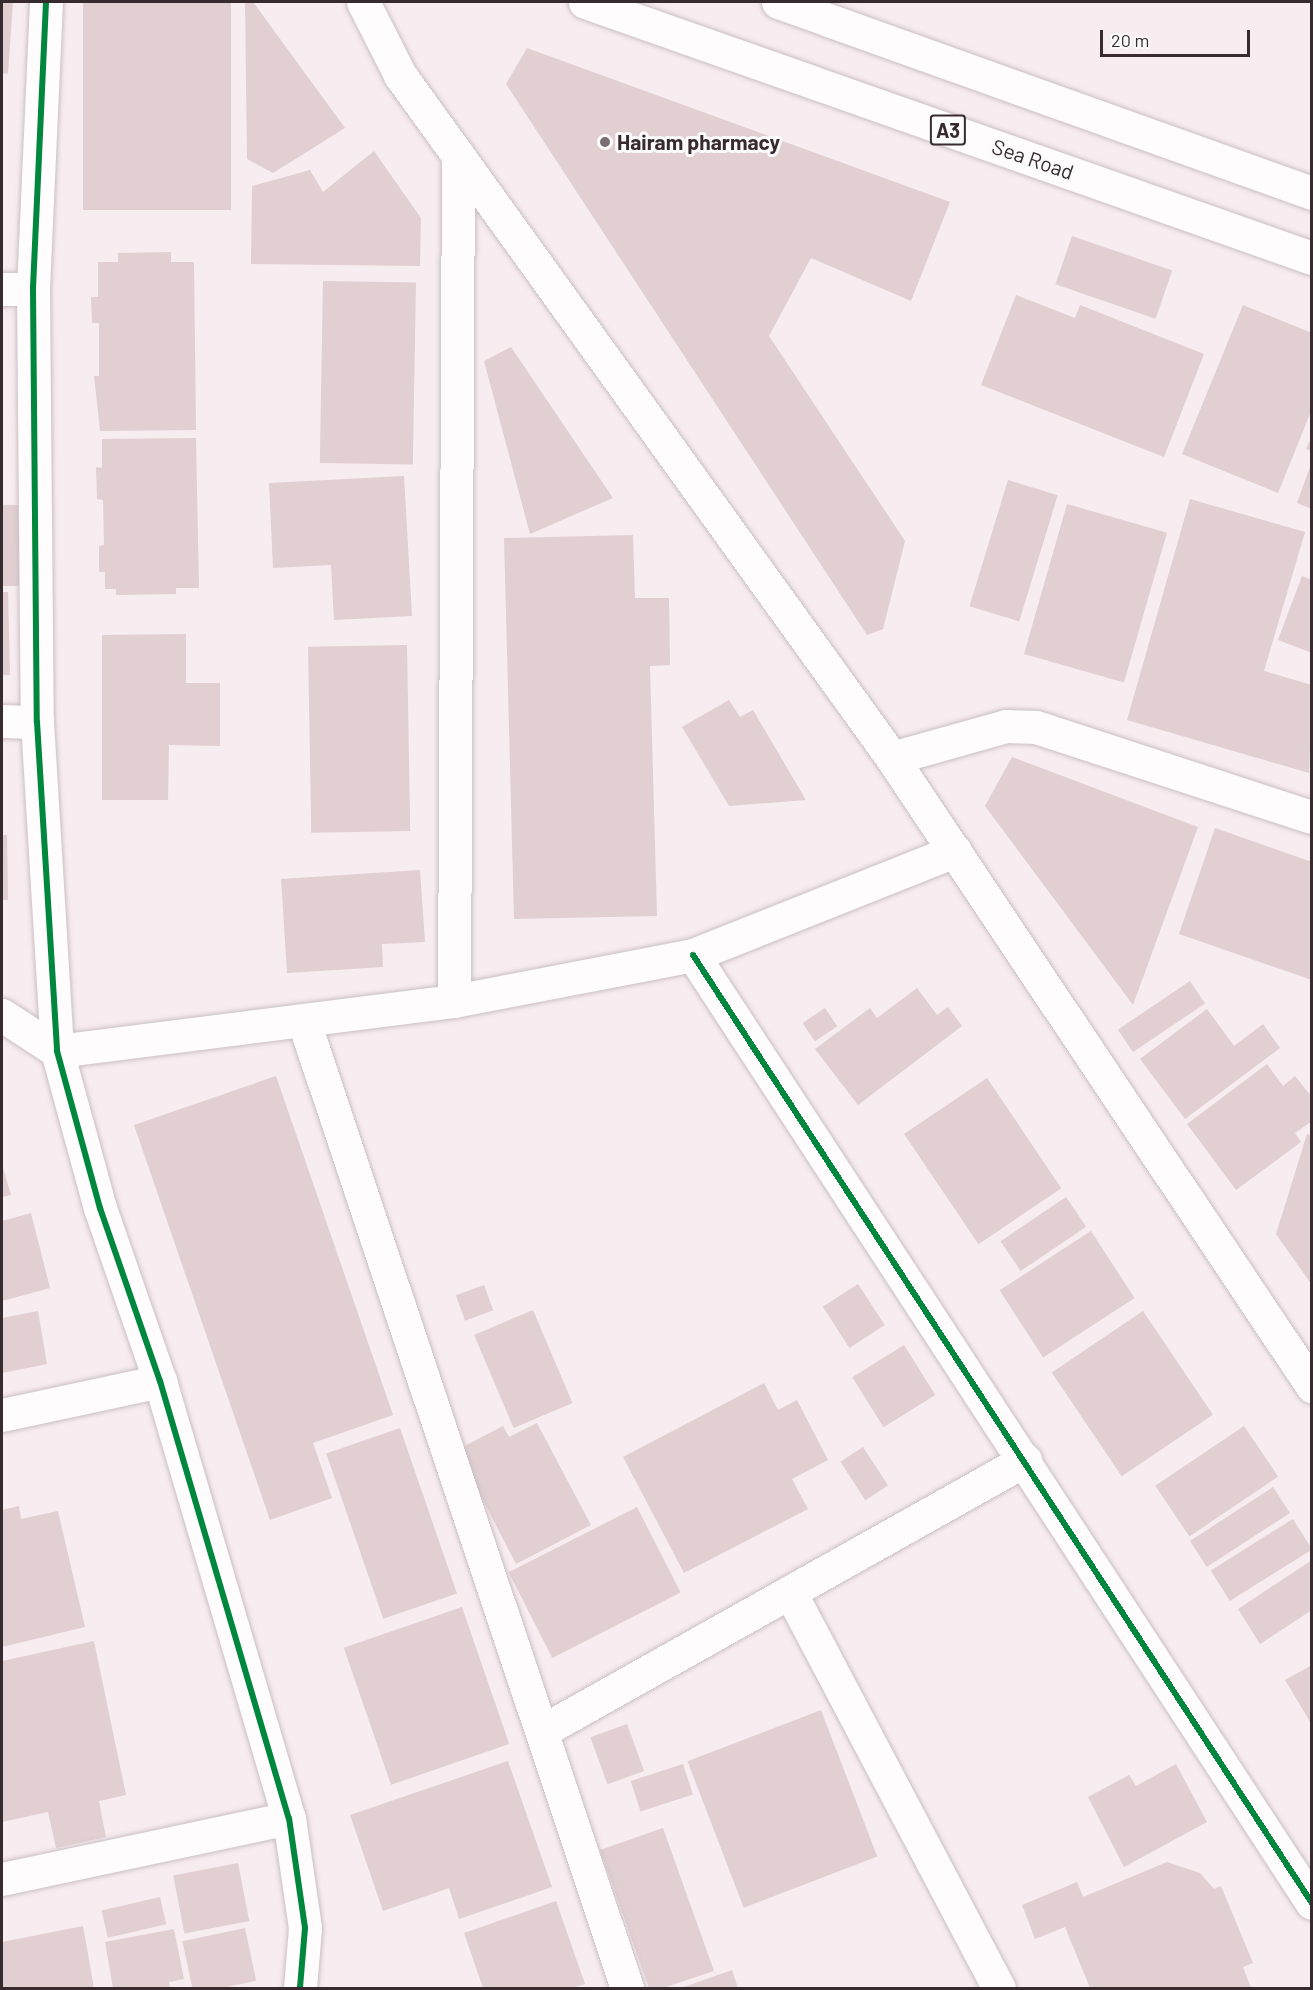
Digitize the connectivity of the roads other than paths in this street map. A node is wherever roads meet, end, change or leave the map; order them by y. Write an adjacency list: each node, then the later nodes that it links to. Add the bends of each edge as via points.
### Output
1 (46, 2): 8 (main road)
2 (363, 2): 5 (main road, via 400,75)
3 (585, 2): 7 (main road, Sea Road / A3)
4 (778, 2): 6 (main road)
5 (458, 155): 11 (main road); 15 (main road)
6 (1311, 193)
7 (1311, 258)
8 (17, 289): 10 (main road)
9 (2, 721): 10 (main road)
10 (37, 722): 18 (main road)
11 (892, 758): 12 (main road, via 1006,726 1036,727); 13 (main road)
12 (1311, 817)
13 (955, 851): 14 (main road); 20 (main road)
14 (693, 955): 15 (main road); 22 (main road)
15 (454, 1001): 17 (main road)
16 (2, 1015): 18 (main road)
17 (304, 1022): 18 (main road); 24 (main road)
18 (57, 1052): 19 (main road, via 100,1208)
19 (160, 1381): 21 (main road); 25 (main road)
20 (1311, 1386)
21 (2, 1415)
22 (1025, 1460): 23 (main road); 27 (main road)
23 (791, 1594): 24 (main road); 30 (main road)
24 (542, 1731): 29 (main road)
25 (289, 1818): 26 (main road); 28 (main road, via 305,1928)
26 (2, 1879)
27 (1311, 1904)
28 (300, 1989)
29 (627, 1989)
30 (999, 1989)

